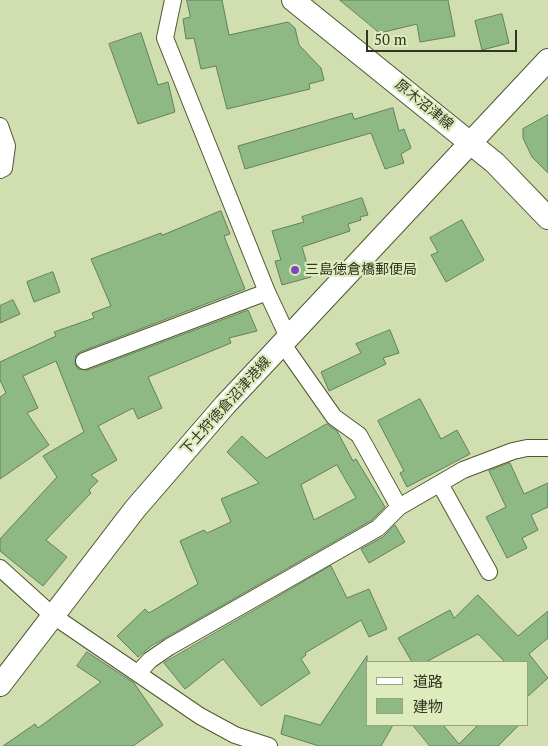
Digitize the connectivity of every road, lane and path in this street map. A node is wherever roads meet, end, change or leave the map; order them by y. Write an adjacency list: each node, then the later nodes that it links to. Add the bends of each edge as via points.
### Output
1 (173, 0): 8 (street, via 165,38)
2 (293, 0): 5 (main road, 原木沼津線)
3 (548, 60): 5 (main road, 下土狩徳倉沼津港線)
4 (0, 126): 6 (street, via 7,146 4,168)
5 (470, 142): 7 (main road, 原木沼津線); 9 (main road, 下土狩徳倉沼津港線)
6 (0, 170)
7 (548, 218)
8 (267, 292): 9 (street); 10 (street)
9 (285, 340): 13 (street, via 334,417 359,435); 16 (main road, 下土狩徳倉沼津港線, via 135,509)
10 (84, 361)
11 (548, 448): 12 (street, via 513,451 463,470)
12 (440, 484): 13 (street); 15 (street)
13 (399, 507): 17 (street, via 378,528 195,631 150,660)
14 (0, 568): 16 (street)
15 (489, 572)
16 (52, 615): 17 (street); 18 (main road, 下土狩徳倉沼津港線)
17 (138, 673): 19 (street, via 200,716 235,735)
18 (0, 685)
19 (269, 746)

